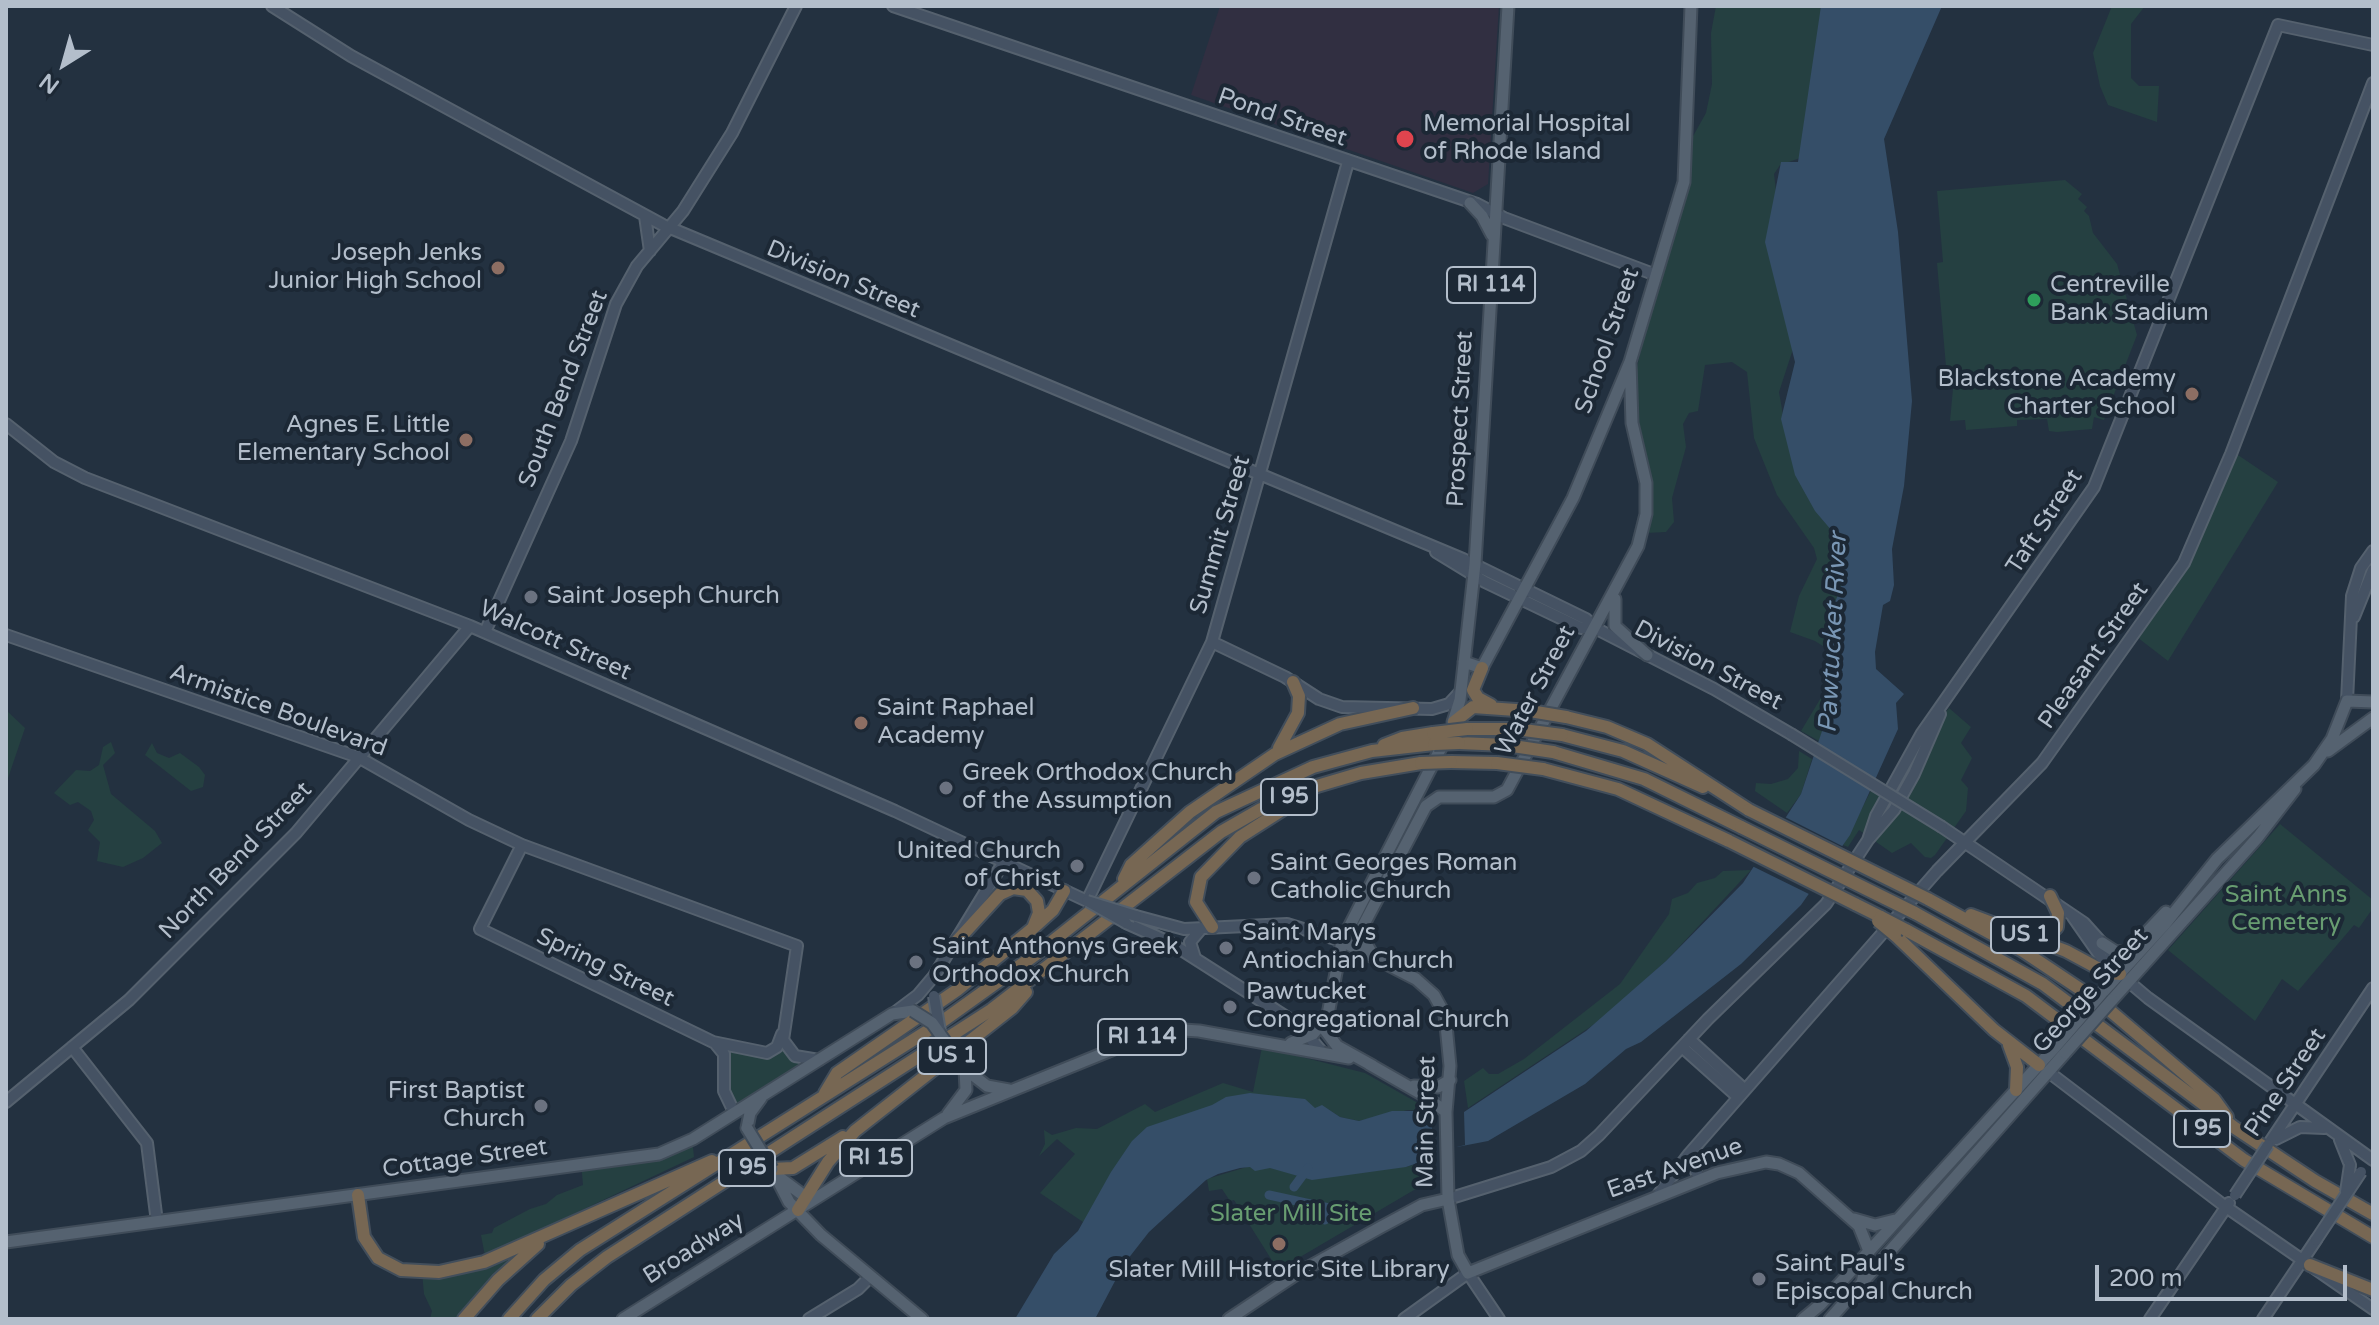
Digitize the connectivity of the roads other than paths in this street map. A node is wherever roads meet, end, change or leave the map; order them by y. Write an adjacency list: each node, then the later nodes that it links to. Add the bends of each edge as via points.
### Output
1 (272, 6): 11 (main road, Division Street, via 348,54)
2 (796, 6): 12 (main road, South Bend Street, via 732,133)
3 (893, 6): 8 (main road, Pond Street)
4 (1508, 6): 10 (main road, Prospect Street / RI 114)
5 (1691, 6): 15 (main road, School Street, via 1684,182)
6 (2373, 45): 39 (main road, Taft Street, via 2278,25 2097,481)
7 (2373, 83): 54 (main road, Pleasant Street, via 2189,553 2058,743)
8 (1348, 162): 9 (main road, Pond Street); 18 (main road, Summit Street)
9 (1470, 203): 10 (main road, Pond Street); 13 (main road)
10 (1494, 211): 13 (main road, Prospect Street / RI 114); 15 (main road, Pond Street)
11 (645, 216): 12 (main road, Division Street); 14 (main road)
12 (670, 228): 14 (main road, South Bend Street); 18 (main road, Division Street)
13 (1494, 241): 21 (main road, Prospect Street / RI 114)
14 (650, 251): 27 (main road, South Bend Street, via 616,304 571,441)
15 (1656, 275): 16 (main road, School Street)
16 (1630, 362): 22 (main road, Water Street, via 1632,423 1647,501 1642,536); 23 (main road, School Street, via 1573,498)
17 (6, 424): 25 (main road, Walcott Street, via 54,462 85,478)
18 (1258, 475): 21 (main road, Division Street); 29 (main road, Summit Street)
19 (2373, 551): 20 (main road)
20 (2370, 566): 24 (main road); 24 (main road, George Street, via 2353,590)
21 (1474, 570): 23 (main road, Division Street); 31 (main road, Prospect Street / RI 114)
22 (1618, 586): 26 (main road, Water Street); 30 (main road, via 1615,626)
23 (1522, 594): 26 (main road, Division Street, via 1581,628); 32 (main road, School Street)
24 (2354, 618): 35 (main road, George Street)
25 (470, 626): 27 (main road, Walcott Street); 46 (main road, North Bend Street)
26 (1595, 628): 30 (main road, Division Street); 73 (main road, Water Street, via 1507,790 1494,797 1439,797 1426,806 1362,928 1364,943)
27 (485, 632): 56 (main road, Walcott Street, via 908,816)
28 (6, 635): 46 (main road, Armistice Boulevard)
29 (1212, 642): 33 (main road); 61 (main road, Summit Street)
30 (1647, 655): 54 (main road, Division Street, bridge, via 1791,734)
31 (1464, 662): 32 (main road); 34 (main road, Prospect Street / RI 114)
32 (1482, 668): 38 (highway, via 1475,694)
33 (1299, 686): 37 (main road, via 1342,707); 45 (highway, via 1298,713)
34 (1461, 691): 37 (main road, via 1444,706); 41 (main road, RI 114)
35 (2347, 701): 36 (main road); 47 (main road, George Street)
36 (2373, 702)
37 (1413, 708): 45 (highway, via 1340,724)
38 (1501, 708): 41 (highway, via 1469,708); 51 (highway, bridge, via 1607,727 1647,744)
39 (1940, 712): 50 (main road, Taft Street, via 1922,733); 52 (main road, Taft Street)
40 (2373, 718): 43 (main road)
41 (1454, 722): 69 (main road, RI 114)
42 (2373, 726): 43 (main road)
43 (2348, 736): 47 (main road)
44 (1434, 738): 51 (highway, US 1, bridge, via 1467,729 1562,735 1649,761); 58 (highway, I 95, via 1299,772 1243,797); 107 (highway, I 95, bridge, via 1553,752 1644,779 1978,945 2056,992)
45 (1275, 754): 58 (highway, via 1190,812 1131,865)
46 (358, 757): 55 (main road, Armistice Boulevard); 88 (main road, North Bend Street, via 296,833 129,1000)
47 (2321, 757): 48 (main road, George Street)
48 (2301, 779): 57 (main road, George Street); 76 (main road, George Street, via 2268,825)
49 (1321, 784): 65 (highway, via 1240,837 1205,871 1196,899); 67 (highway, I 95, bridge, via 1421,763 1543,769 1618,789 1855,904); 75 (highway, I 95, via 1261,809 1209,841)
50 (1883, 803): 52 (main road); 53 (main road, Taft Street)
51 (1749, 810): 62 (highway, US 1, bridge)
52 (1894, 810): 53 (main road, Taft Street)
53 (1868, 840): 86 (main road, Taft Street, via 1818,913)
54 (1964, 842): 60 (main road, Division Street); 98 (main road, Pleasant Street)
55 (522, 845): 82 (main road, Armistice Boulevard, via 797,946); 84 (main road, Spring Street, via 480,929)
56 (1003, 863): 59 (main road, Walcott Street); 70 (main road)
57 (2203, 875): 71 (main road, via 2129,951 2116,952); 76 (main road, George Street)
58 (1119, 887): 100 (highway, I 95, via 965,1006)
59 (1064, 891): 61 (main road, Walcott Street); 66 (highway)
60 (2050, 896): 63 (main road, Division Street); 68 (highway, via 2058,913 2055,931)
61 (1088, 897): 64 (main road, Walcott Street, bridge)
62 (1928, 899): 68 (highway, US 1); 107 (highway, via 2101,1003 2214,1099)
63 (2073, 917): 71 (main road); 76 (main road, via 2085,938)
64 (1131, 919): 65 (main road, Main Street); 72 (main road, Walcott Street)
65 (1208, 928): 69 (main road, Main Street, via 1287,924); 72 (main road, via 1194,933 1190,942)
66 (1032, 929): 70 (highway, via 1039,913 1037,901 1027,890 1013,888 1000,894); 100 (highway, via 957,990 837,1073)
67 (1901, 932): 85 (highway); 128 (highway, I 95, via 2026,996 2244,1160)
68 (2028, 936): 76 (highway, US 1)
69 (1342, 941): 73 (main road, Main Street); 79 (main road)
70 (956, 942): 74 (main road)
71 (2102, 943): 76 (main road)
72 (1196, 959): 80 (main road, Walcott Street)
73 (1379, 959): 94 (main road, Main Street, via 1416,979 1438,1001 1449,1030)
74 (942, 965): 78 (main road, via 918,995); 81 (main road, bridge, via 934,996)
75 (1041, 974): 108 (highway, US 1, via 1012,1008); 139 (highway, I 95, via 941,1045 595,1266)
76 (2124, 978): 93 (main road, George Street, bridge); 102 (main road)
77 (2373, 988): 102 (main road, Pine Street)
78 (892, 1014): 81 (main road, bridge, via 913,1011); 90 (main road, Cottage Street)
79 (1326, 1019): 83 (main road); 91 (main road, via 1325,1030 1333,1043)
80 (1291, 1020): 83 (main road, Walcott Street); 87 (main road, via 1294,1032)
81 (941, 1033): 92 (main road, bridge)
82 (782, 1034): 84 (main road, Spring Street, via 777,1047 767,1053); 90 (main road, via 795,1056)
83 (1309, 1037): 87 (main road); 89 (main road, Walcott Street)
84 (713, 1042): 103 (main road, via 724,1054 723,1086)
85 (2007, 1042): 93 (highway); 97 (highway, via 2017,1065)
86 (1685, 1043): 98 (main road); 118 (main road, Taft Street, via 1581,1151 1551,1167)
87 (1283, 1044): 89 (main road, RI 114); 96 (main road, RI 114, via 1168,1029)
88 (69, 1049): 101 (main road, North Bend Street); 126 (main road, via 147,1143)
89 (1322, 1052): 91 (main road, RI 114)
90 (821, 1060): 99 (main road, Cottage Street)
91 (1373, 1066): 95 (main road, RI 114)
92 (965, 1069): 96 (main road, via 987,1086); 105 (main road, via 966,1090)
93 (2044, 1069): 97 (main road, George Street); 121 (main road); 134 (main road, George Street)
94 (1450, 1080): 95 (main road, via 1438,1087); 104 (main road, Main Street)
95 (1406, 1084): 104 (main road, RI 114)
96 (1010, 1090): 105 (main road, RI 114)
97 (2016, 1090): 125 (main road, George Street)
98 (1742, 1093): 112 (main road, Pleasant Street)
99 (764, 1095): 103 (main road, Cottage Street); 106 (main road, via 752,1109)
100 (824, 1096): 111 (highway, I 95)
101 (6, 1102)
102 (2295, 1105): 109 (main road); 110 (main road, Pine Street)
103 (734, 1112): 106 (main road); 116 (main road, Cottage Street, via 659,1154)
104 (1446, 1112): 118 (main road, Main Street)
105 (944, 1118): 119 (main road, RI 15)
106 (747, 1128): 114 (main road, bridge)
107 (2235, 1128): 123 (highway, I 95)
108 (855, 1131): 114 (highway, via 793,1168); 119 (highway, US 1, via 831,1157)
109 (2334, 1132): 110 (main road, via 2313,1126 2294,1129); 113 (main road); 120 (main road, bridge, via 2350,1165)
110 (2268, 1145): 121 (main road, Pine Street, bridge)
111 (731, 1154): 127 (highway); 138 (highway, I 95, via 580,1250)
112 (1689, 1154): 115 (main road); 117 (main road, Pleasant Street)
113 (2372, 1158): 120 (main road, bridge)
114 (772, 1169): 119 (main road); 122 (main road)
115 (1699, 1179): 117 (main road, East Avenue); 124 (main road, East Avenue, via 1748,1164 1779,1164 1799,1173)
116 (358, 1195): 126 (main road, Cottage Street); 127 (highway, via 371,1251 401,1270 430,1273 469,1267)
117 (1658, 1195): 132 (main road, East Avenue)
118 (1448, 1199): 132 (main road, Main Street, via 1458,1255); 143 (main road, via 1422,1205 1381,1227)
119 (809, 1200): 122 (highway, US 1)
120 (2342, 1201): 131 (main road, bridge)
121 (2226, 1207): 131 (main road); 148 (main road, Pine Street)
122 (798, 1210): 133 (main road); 140 (main road, Broadway / US 1)
123 (2373, 1214)
124 (1850, 1217): 125 (main road, via 1875,1225); 130 (main road, East Avenue)
125 (1898, 1217): 130 (main road, George Street)
126 (157, 1222): 129 (main road, Cottage Street)
127 (560, 1228): 137 (highway, via 507,1270)
128 (2373, 1237)
129 (6, 1242)
130 (1869, 1251): 134 (main road); 146 (main road, George Street)
131 (2306, 1262): 135 (highway); 136 (main road); 149 (main road)
132 (1468, 1273): 144 (main road); 145 (main road, Main Street)
133 (870, 1277): 141 (main road); 142 (main road)
134 (1862, 1283): 147 (main road, George Street)
135 (2373, 1290)
136 (2373, 1309)
137 (464, 1319)
138 (509, 1319)
139 (537, 1319)
140 (623, 1319)
141 (809, 1319)
142 (922, 1319)
143 (1229, 1319)
144 (1404, 1319)
145 (1499, 1319)
146 (1803, 1319)
147 (1830, 1319)
148 (2150, 1319)
149 (2263, 1319)

